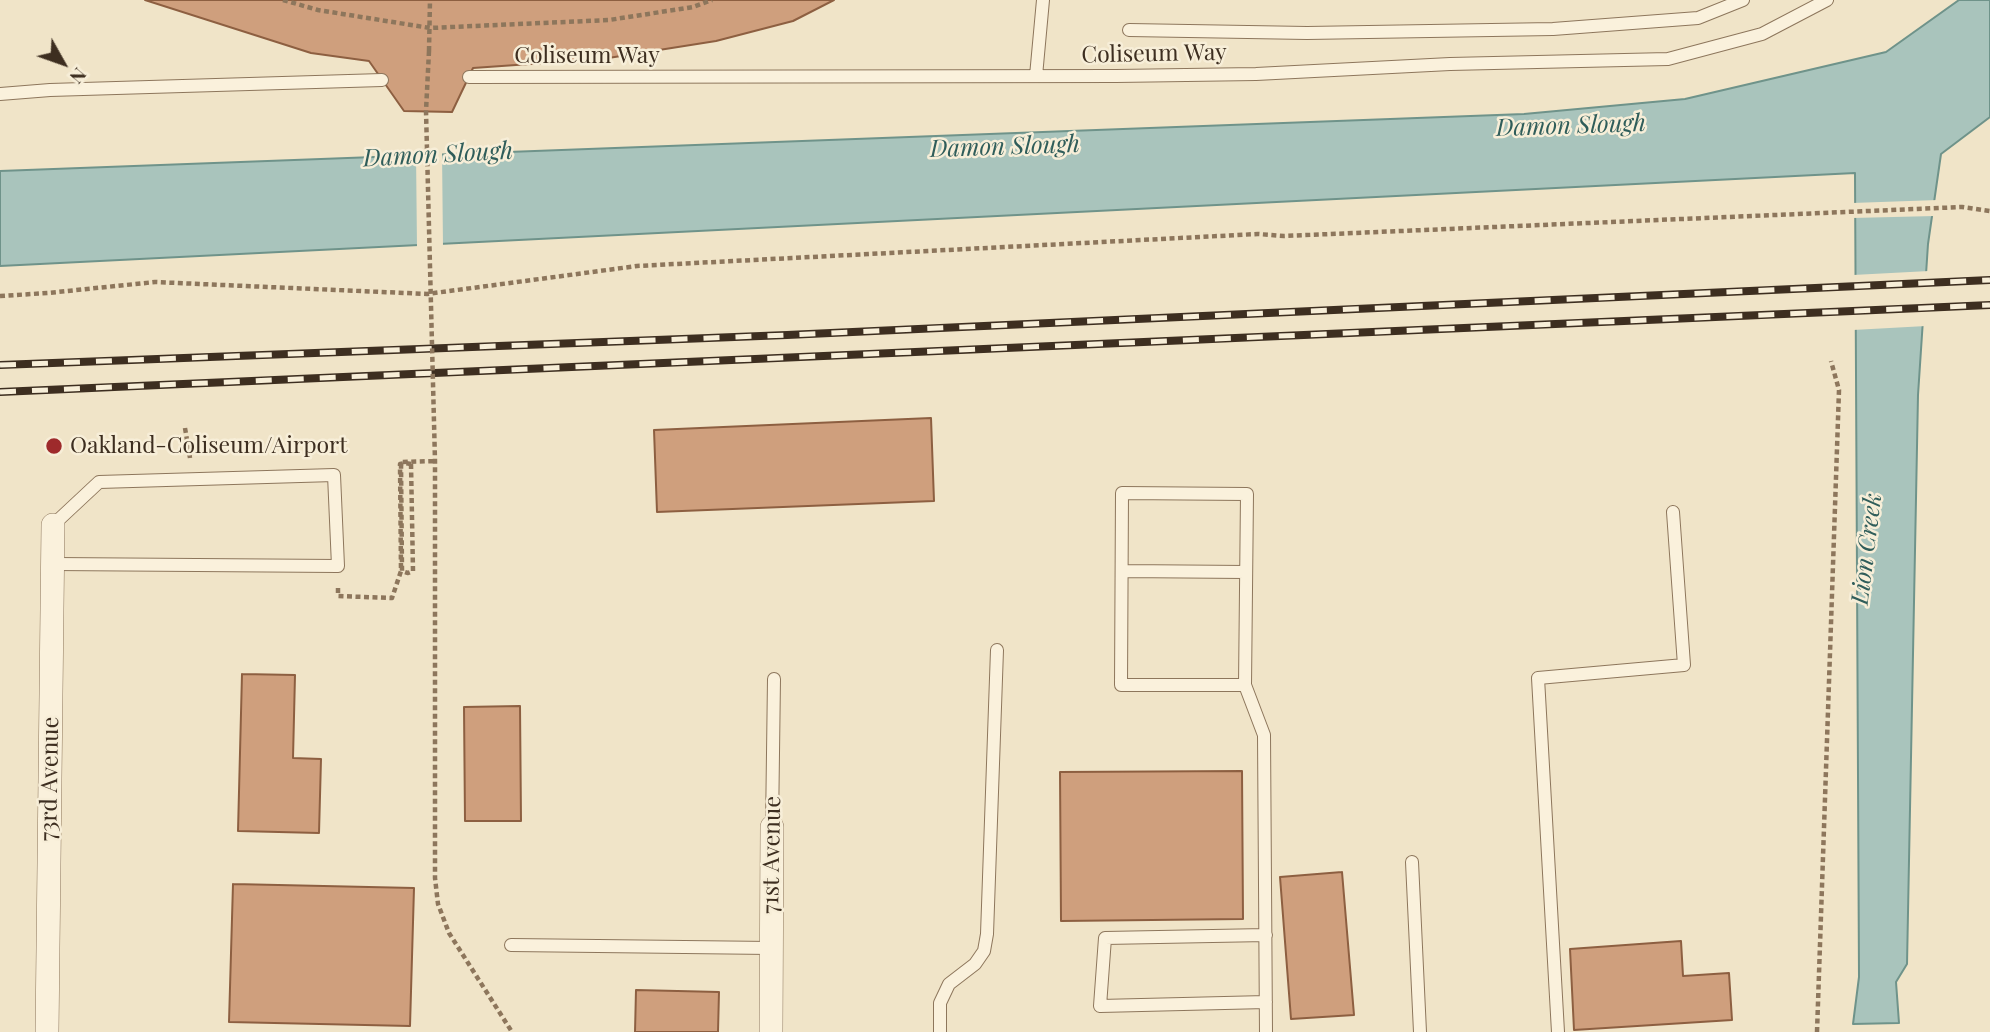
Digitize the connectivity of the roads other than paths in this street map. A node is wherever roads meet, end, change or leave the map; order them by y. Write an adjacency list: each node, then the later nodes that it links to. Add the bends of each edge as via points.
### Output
1 (1043, 0): 5 (lane)
2 (1743, 0): 4 (lane, via 1698,18 1553,29)
3 (1827, 0): 5 (lane, Coliseum Way, via 1762,34 1668,59 1256,74)
4 (1129, 30)
5 (1036, 76): 6 (lane, Coliseum Way)
6 (469, 78)
7 (382, 79): 8 (lane)
8 (0, 94)
9 (1673, 512): 28 (lane, via 1684,665 1538,678)
10 (53, 525): 11 (street, 73rd Avenue); 11 (lane, via 99,482 334,475 338,566)
11 (54, 564): 23 (street, 73rd Avenue)
12 (1122, 571): 13 (lane); 13 (lane, via 1122,493 1136,493 1247,494); 16 (lane, via 1121,684)
13 (1246, 572): 16 (lane)
14 (997, 650): 25 (lane, via 987,934 984,951 975,964 949,984 940,1003)
15 (774, 679): 17 (lane, 71st Avenue)
16 (1245, 685): 19 (lane, via 1264,736)
17 (772, 827): 21 (street, 71st Avenue)
18 (1412, 862): 27 (lane)
19 (1266, 935): 22 (lane); 22 (lane, via 1105,938 1100,1006)
20 (511, 945): 21 (lane)
21 (771, 948): 24 (street, 71st Avenue)
22 (1266, 1002): 26 (lane)
23 (47, 1032)
24 (771, 1032)
25 (940, 1032)
26 (1266, 1032)
27 (1419, 1032)
28 (1558, 1032)

